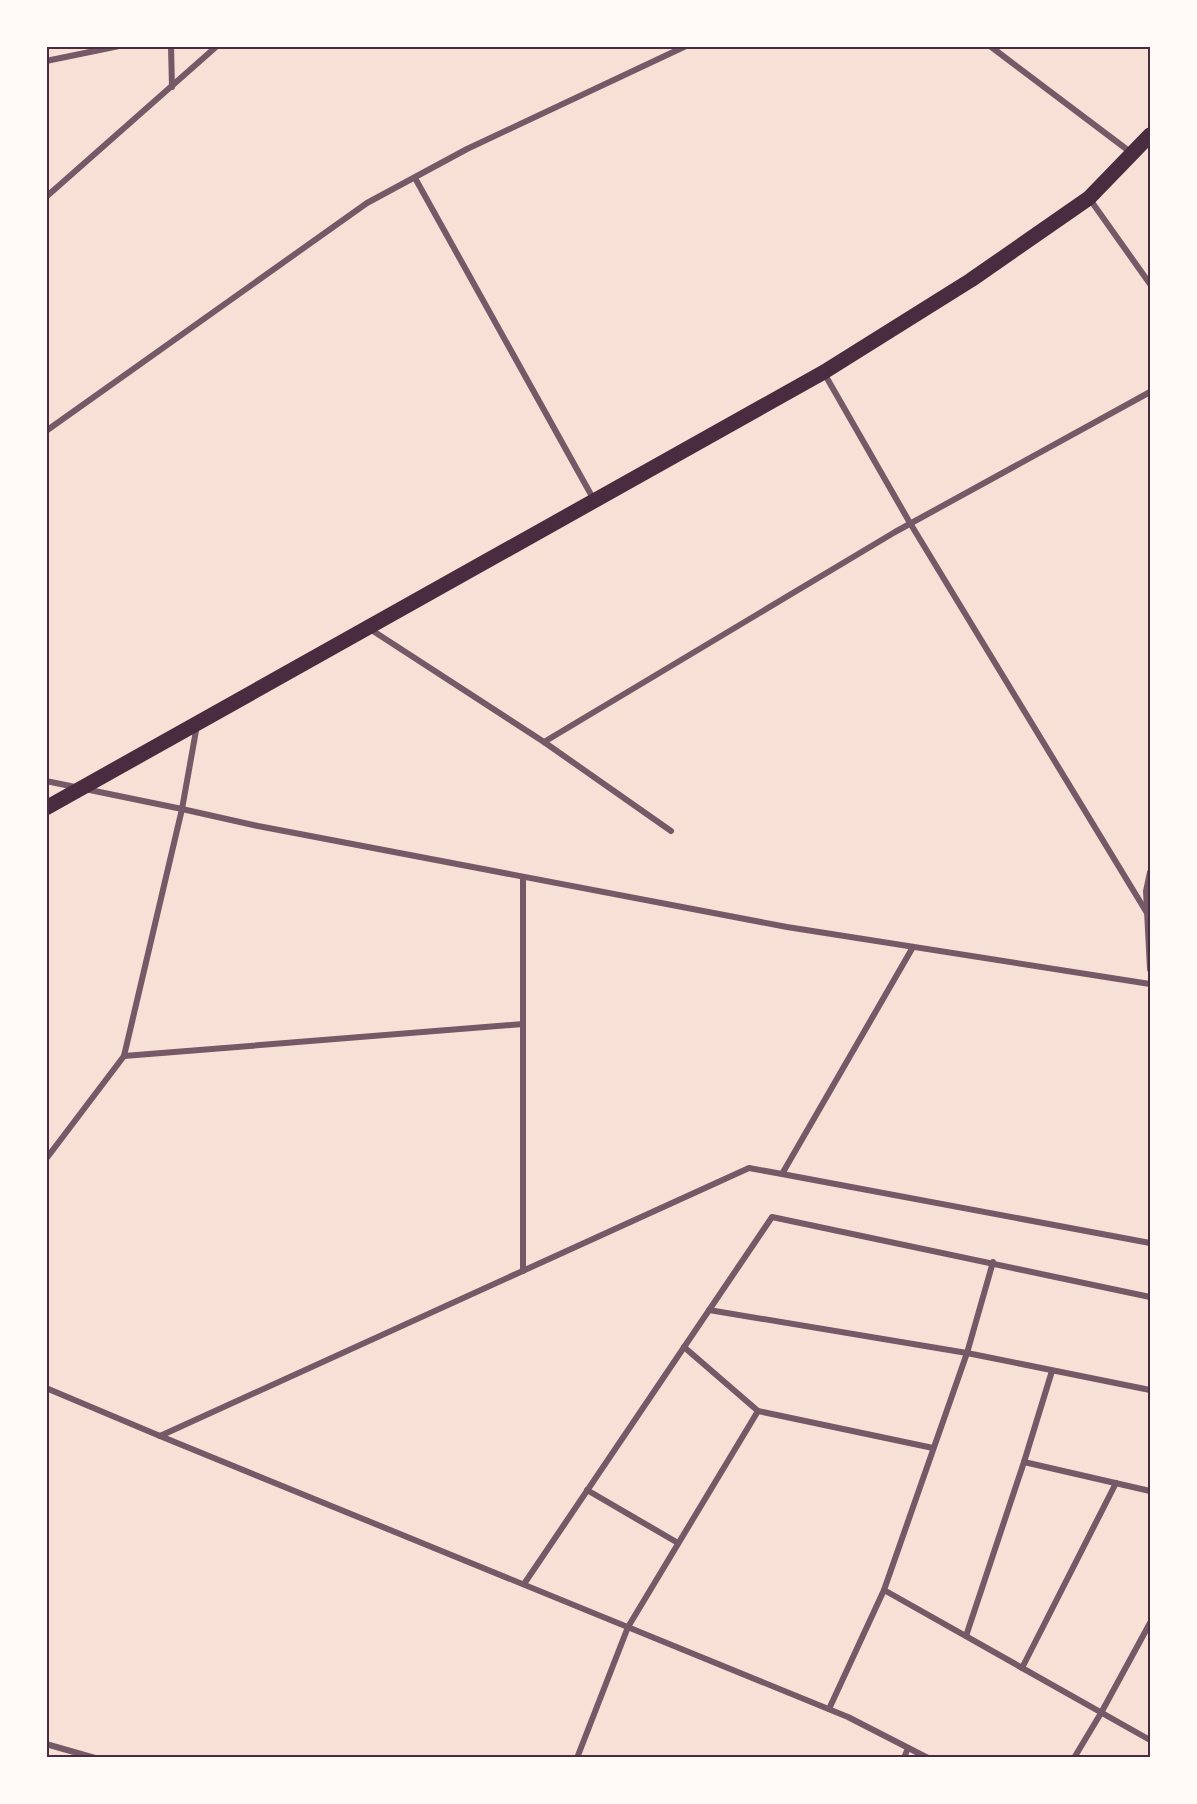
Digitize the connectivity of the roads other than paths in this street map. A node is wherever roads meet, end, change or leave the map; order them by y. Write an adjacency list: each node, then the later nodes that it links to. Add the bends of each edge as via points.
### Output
1 (119, 46): 6 (street)
2 (171, 46): 7 (street)
3 (217, 46): 7 (street)
4 (686, 46): 10 (street, via 467,149)
5 (990, 46): 9 (street)
6 (46, 61)
7 (172, 87): 11 (street)
8 (1150, 135): 9 (main road)
9 (1133, 154): 12 (main road)
10 (415, 178): 16 (street, via 367,204); 17 (street)
11 (46, 197)
12 (1089, 198): 13 (street); 14 (main road, via 971,280)
13 (1150, 284)
14 (824, 372): 17 (main road); 18 (street)
15 (1150, 392): 18 (street)
16 (46, 431)
17 (594, 500): 19 (main road)
18 (910, 523): 21 (street); 29 (street)
19 (369, 629): 20 (main road); 21 (street)
20 (197, 723): 23 (main road); 25 (street)
21 (544, 742): 26 (street)
22 (46, 781): 23 (street)
23 (85, 788): 24 (main road); 25 (street)
24 (46, 808)
25 (182, 808): 28 (street); 34 (street)
26 (671, 831)
27 (1150, 872): 29 (street)
28 (523, 877): 30 (street); 33 (street)
29 (1147, 913): 31 (street)
30 (913, 947): 32 (street); 36 (street)
31 (1150, 969)
32 (1150, 984)
33 (523, 1024): 34 (street); 39 (street)
34 (124, 1056): 35 (street)
35 (46, 1159)
36 (782, 1174): 37 (street); 39 (street, via 748,1168)
37 (1150, 1243)
38 (993, 1262): 40 (street); 41 (street, via 772,1217); 43 (street)
39 (523, 1270): 48 (street)
40 (1150, 1296)
41 (709, 1310): 42 (street); 43 (street)
42 (684, 1347): 47 (street); 52 (street)
43 (967, 1353): 44 (street); 49 (street)
44 (1052, 1371): 46 (street); 50 (street)
45 (46, 1388): 48 (street)
46 (1150, 1390)
47 (758, 1411): 49 (street); 54 (street)
48 (160, 1436): 55 (street)
49 (933, 1448): 56 (street)
50 (1024, 1462): 51 (street); 59 (street)
51 (1116, 1483): 53 (street); 60 (street)
52 (587, 1490): 54 (street); 55 (street)
53 (1150, 1491)
54 (678, 1543): 58 (street)
55 (524, 1584): 58 (street)
56 (884, 1590): 59 (street); 61 (street)
57 (1150, 1623): 62 (street)
58 (628, 1627): 61 (street); 67 (street)
59 (966, 1636): 60 (street)
60 (1022, 1668): 62 (street)
61 (830, 1709): 65 (street)
62 (1101, 1713): 63 (street); 70 (street)
63 (1150, 1740)
64 (46, 1744): 66 (street)
65 (908, 1748): 68 (street); 69 (street)
66 (95, 1758)
67 (577, 1758)
68 (904, 1758)
69 (928, 1758)
70 (1074, 1758)

